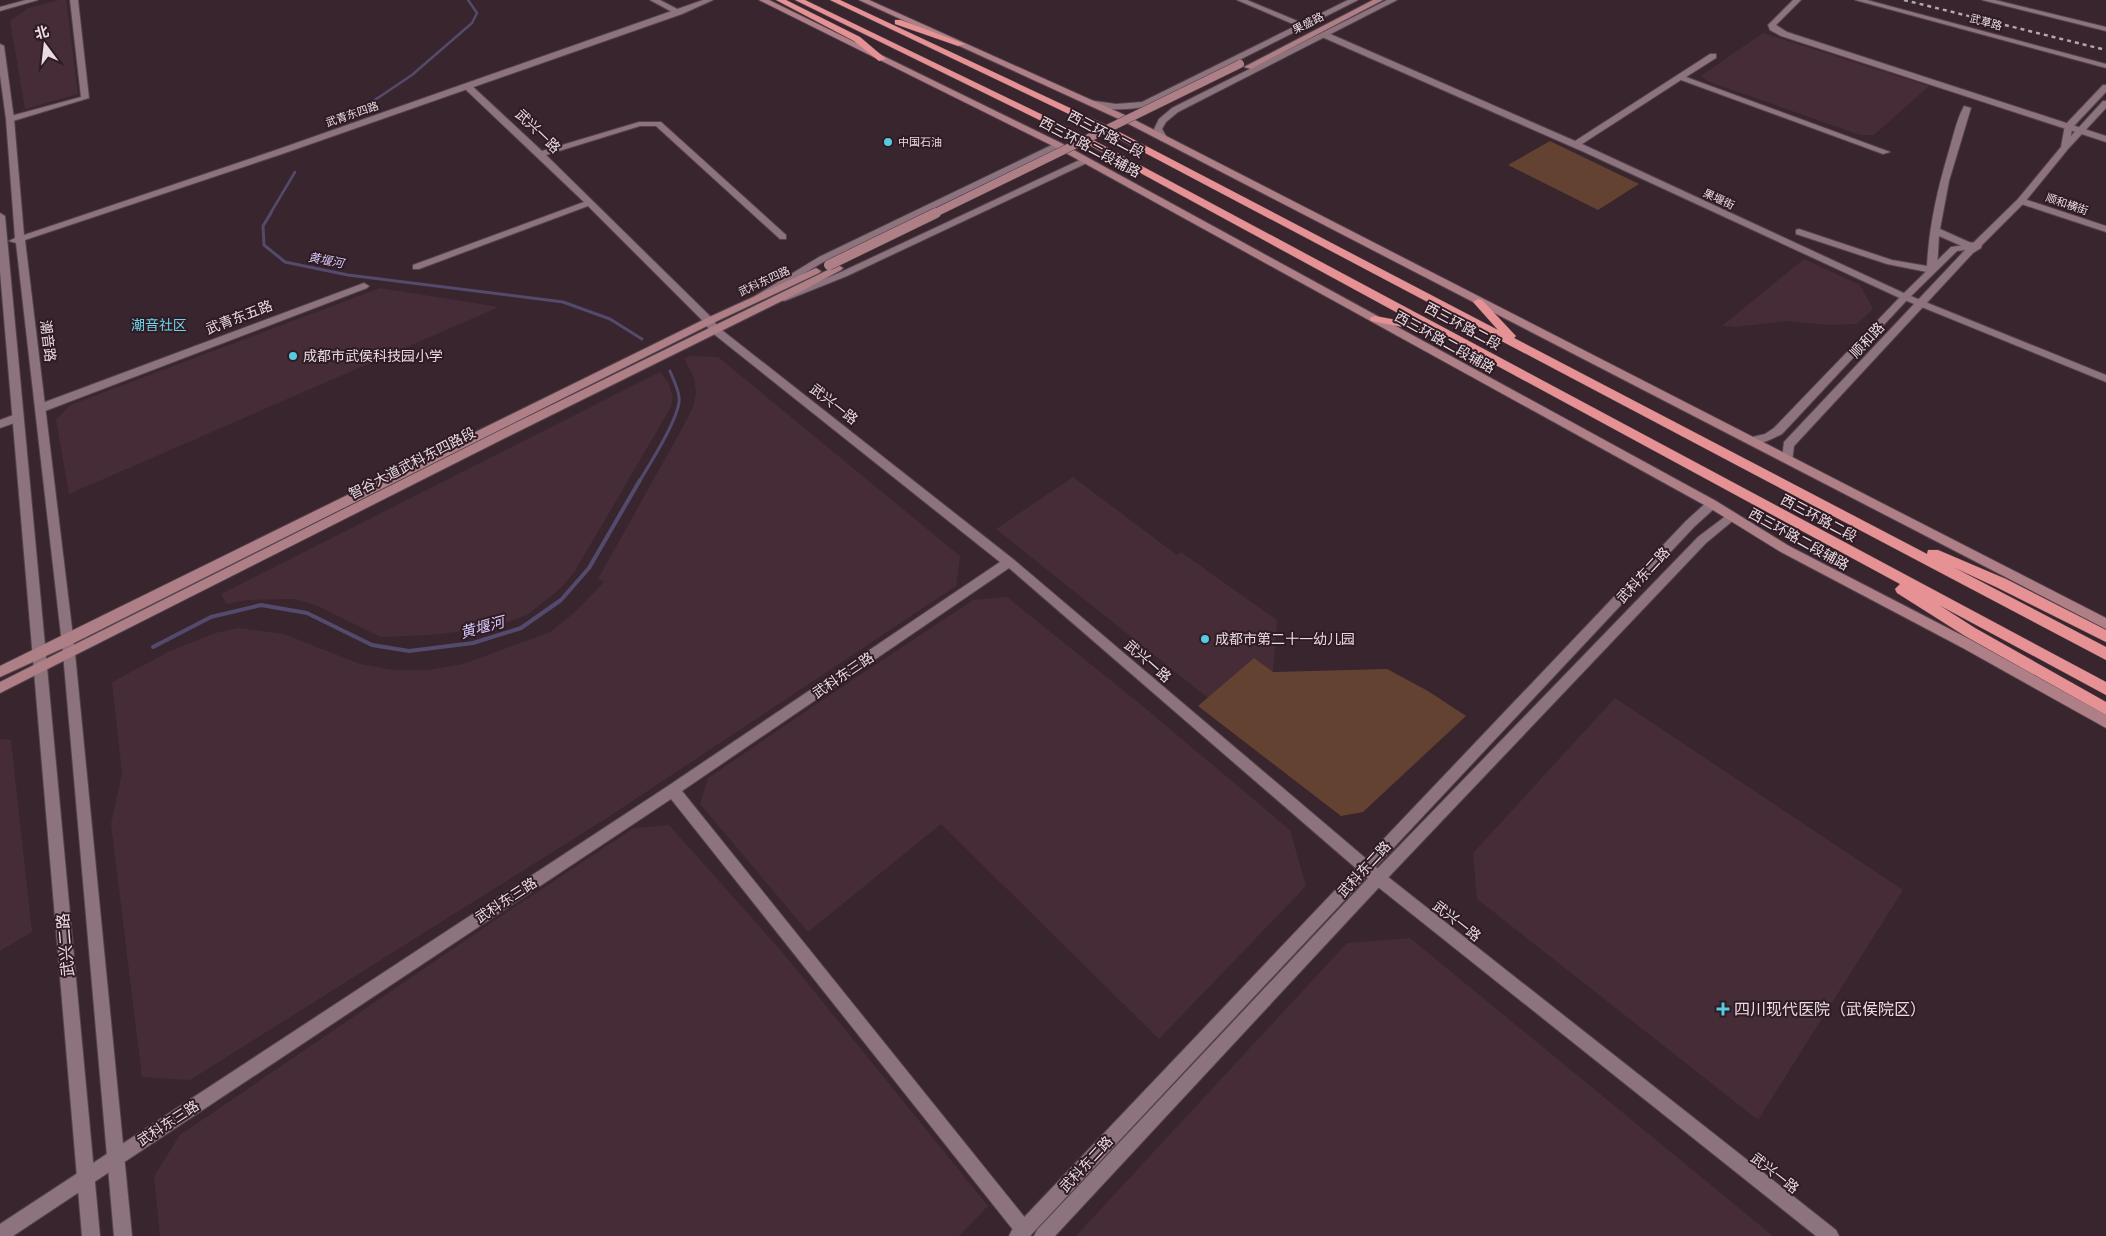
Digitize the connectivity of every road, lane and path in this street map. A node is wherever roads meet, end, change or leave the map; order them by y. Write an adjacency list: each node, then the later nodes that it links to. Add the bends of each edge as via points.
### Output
1 (34, 0): 22 (street)
2 (74, 0): 42 (street, via 85,98)
3 (654, 0): 23 (street)
4 (696, 0): 23 (street, 武青东四路)
5 (709, 0): 23 (street, 武青东四路)
6 (763, 0): 33 (main road, 西三环路二段辅路)
7 (780, 0): 33 (highway, via 857,39)
8 (799, 0): 75 (highway, 西三环路二段, via 1079,136)
9 (834, 0): 76 (highway, 西三环路二段, via 1099,124)
10 (839, 0): 30 (highway)
11 (863, 0): 30 (main road)
12 (1241, 0): 27 (street)
13 (1354, 0): 24 (street)
14 (1386, 0): 21 (street)
15 (1393, 0): 26 (street)
16 (1797, 0): 43 (street, via 1772,25 1773,28)
17 (1859, 0): 35 (street, 武草路)
18 (1868, 0): 34 (street, 武草路)
19 (1986, 0): 28 (street)
20 (2011, 0): 25 (street)
21 (1371, 1): 24 (street); 26 (street); 64 (main road, 果盛路)
22 (0, 9)
23 (676, 11): 37 (street, 武青东四路); 58 (street, 武青东四路)
24 (1327, 13): 27 (street)
25 (2106, 23)
26 (1347, 24): 29 (street)
27 (1303, 25): 39 (street, via 1145,104 1115,107)
28 (2106, 29)
29 (1325, 35): 45 (street, via 1175,110 1158,129); 47 (street, 果堰街)
30 (961, 44): 39 (main road)
31 (0, 46): 42 (street, 潮音路)
32 (1713, 56): 36 (street)
33 (882, 58): 48 (main road, 西三环路二段辅路)
34 (2106, 62)
35 (2106, 66)
36 (1680, 77): 47 (street); 50 (street)
37 (467, 86): 51 (street, 武兴一路); 58 (street, 武青东四路)
38 (2106, 87): 43 (street)
39 (1088, 102): 45 (main road)
40 (2106, 104): 44 (street, 顺和路)
41 (1967, 108): 59 (street, via 1947,173)
42 (10, 119): 58 (street, 潮音路)
43 (2068, 127): 44 (street); 49 (street)
44 (2082, 131): 46 (street); 49 (street, 顺和路)
45 (1164, 139): 70 (main road)
46 (2106, 139)
47 (1575, 144): 68 (street, 果堰街)
48 (1058, 145): 52 (main road, 西三环路二段辅路); 69 (street, via 822,259)
49 (2066, 147): 53 (street, 顺和路)
50 (1886, 152)
51 (541, 154): 54 (street, 武兴一路); 60 (street, via 639,124 658,124)
52 (1086, 160): 72 (street, via 844,274); 73 (main road, 西三环路二段辅路)
53 (2022, 201): 56 (street, 顺和横街); 62 (street, 顺和路)
54 (589, 203): 65 (street); 74 (street, 武兴一路)
55 (0, 216): 61 (street)
56 (2106, 229)
57 (1799, 232): 66 (street, via 1890,262)
58 (20, 235): 61 (street, 武青东四路); 78 (street, 潮音路)
59 (1933, 235): 62 (street); 63 (street); 66 (street)
60 (783, 237)
61 (1, 241): 79 (street)
62 (1974, 248): 63 (street); 71 (street, 顺和路)
63 (1954, 249): 66 (street, 顺和路)
64 (834, 266): 69 (main road, 武科东四路); 72 (main road, 智谷大道武科东四路段)
65 (416, 267)
66 (1932, 270): 68 (street, 顺和路)
67 (364, 286): 78 (street, 武青东五路)
68 (1905, 297): 71 (street, 果堰街); 81 (street, 顺和路, via 1778,431)
69 (752, 300): 74 (main road, 武科东四路)
70 (1478, 302): 76 (highway); 81 (main road)
71 (1921, 303): 77 (street, 果堰街); 82 (street, 顺和路, via 1788,445)
72 (768, 305): 74 (main road, 智谷大道武科东四路段)
73 (1376, 319): 75 (highway); 84 (main road, 西三环路二段辅路)
74 (712, 325): 87 (street, 武兴一路); 90 (main road, 智谷大道武科东四路段)
75 (1441, 331): 86 (highway, 西三环路二段)
76 (1518, 344): 83 (highway, 西三环路二段)
77 (2106, 379)
78 (41, 408): 90 (street, 潮音路)
79 (16, 418): 80 (street); 92 (street)
80 (0, 424)
81 (1752, 441): 82 (main road)
82 (1788, 459): 88 (main road)
83 (1821, 503): 89 (highway, via 2001,583); 91 (highway, 西三环路二段)
84 (1712, 504): 85 (main road, 西三环路二段辅路); 99 (street, 武科东二路)
85 (1731, 516): 97 (main road, 西三环路二段辅路, via 1785,549 1965,643); 100 (street, 武科东二路, via 1702,540)
86 (1801, 525): 95 (highway, 西三环路二段); 96 (highway, via 1970,632)
87 (1009, 562): 98 (street, 武科东三路); 99 (street, 武兴一路)
88 (2106, 624)
89 (2106, 636)
90 (67, 647): 92 (main road, 智谷大道武科东四路段); 101 (street, 潮音路)
91 (2106, 654)
92 (39, 660): 93 (main road, 智谷大道武科东四路段); 94 (main road, 智谷大道武科东四路段); 102 (street, 武兴二路)
93 (0, 672)
94 (0, 688)
95 (2106, 690)
96 (2106, 709)
97 (2106, 722)
98 (673, 790): 101 (street, 武科东三路); 103 (street)
99 (1366, 868): 100 (street, 武兴一路); 103 (street, 武科东二路)
100 (1378, 878): 107 (street, 武科东二路); 108 (street, 武兴一路)
101 (115, 1159): 102 (street, 武科东三路); 106 (street, 潮音路)
102 (85, 1178): 104 (street, 武科东三路); 105 (street, 武兴二路)
103 (1021, 1233)
104 (0, 1234)
105 (91, 1236)
106 (123, 1236)
107 (1043, 1236)
108 (1830, 1236)

